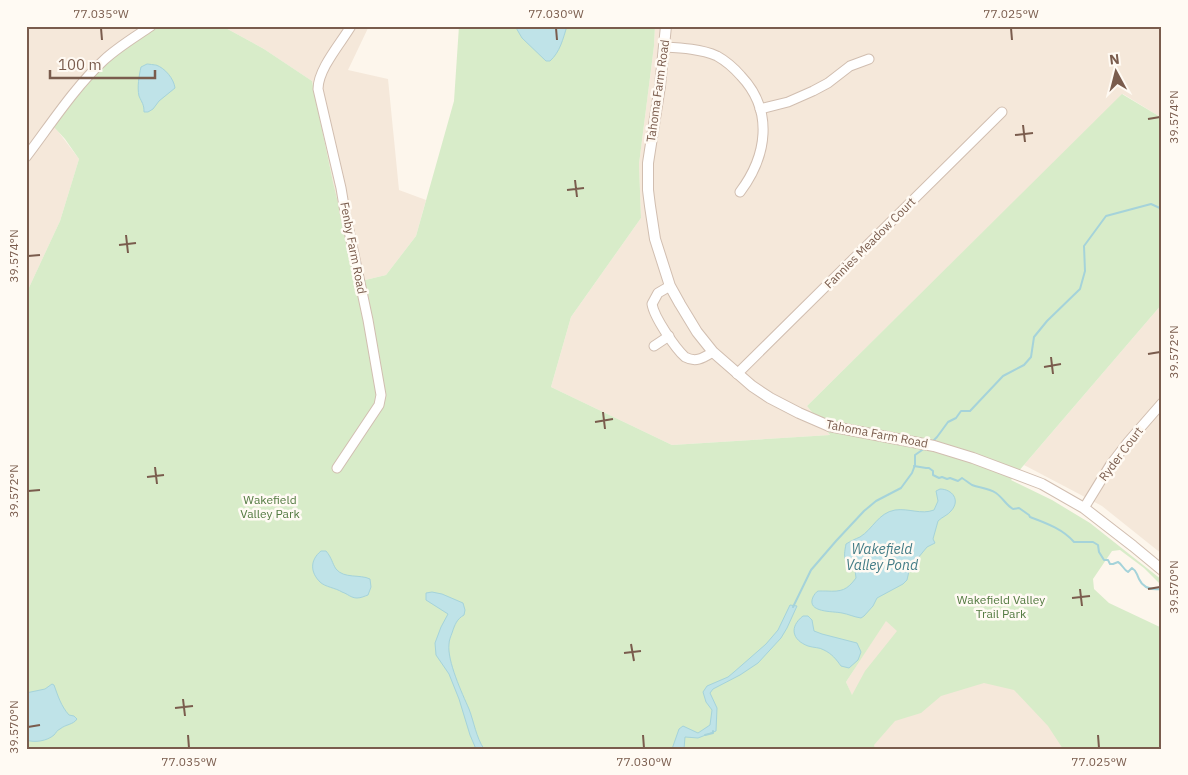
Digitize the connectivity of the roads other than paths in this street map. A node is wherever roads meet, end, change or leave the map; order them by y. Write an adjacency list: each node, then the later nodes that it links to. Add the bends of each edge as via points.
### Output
1 (151, 26): 8 (street, via 116,50 88,76)
2 (351, 26): 16 (street, Fenby Farm Road, via 331,57 318,89 341,188 381,395 379,405)
3 (666, 26): 4 (street, Tahoma Farm Road)
4 (664, 47): 6 (street, via 704,52 727,62 749,86); 10 (street, Tahoma Farm Road, via 648,163 648,190 655,239)
5 (869, 59): 6 (street, via 850,66 814,91)
6 (760, 109): 9 (street, via 764,130 759,158)
7 (1002, 112): 14 (street, Fannies Meadow Court)
8 (26, 157)
9 (740, 192)
10 (670, 286): 11 (street, via 658,293 652,304); 13 (street, Tahoma Farm Road)
11 (669, 336): 12 (street); 13 (street, via 690,360 698,360)
12 (654, 346)
13 (713, 352): 14 (street, Tahoma Farm Road)
14 (738, 374): 17 (street, Tahoma Farm Road, via 770,398 829,426 923,443 973,458 1042,484)
15 (1162, 403): 17 (street, Ryder Court, via 1112,464)
16 (337, 468)
17 (1084, 508): 18 (street, Tahoma Farm Road)
18 (1162, 570)

